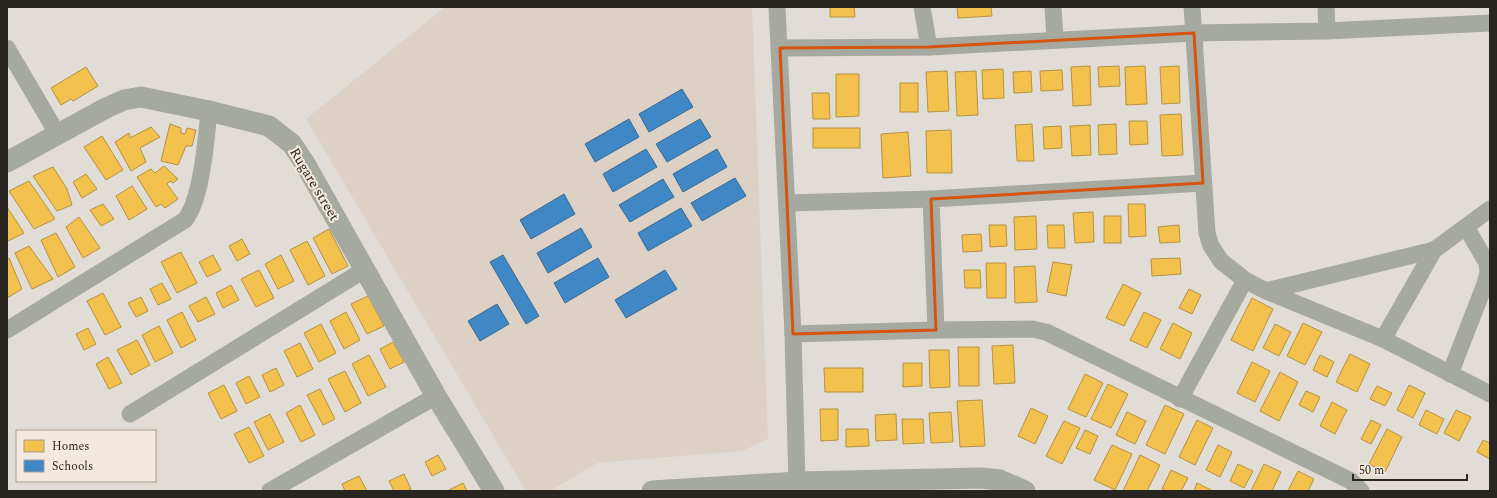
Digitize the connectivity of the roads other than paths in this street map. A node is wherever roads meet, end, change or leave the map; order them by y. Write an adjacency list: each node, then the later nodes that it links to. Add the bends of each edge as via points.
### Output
1 (777, 7): 12 (street)
2 (922, 7): 10 (street)
3 (1053, 7): 9 (street)
4 (1192, 7): 8 (street)
5 (1326, 7): 7 (street)
6 (1490, 23): 7 (street)
7 (1327, 31): 8 (street)
8 (1194, 33): 9 (street); 16 (street)
9 (1055, 39): 10 (street)
10 (929, 46): 12 (street)
11 (7, 48): 14 (street)
12 (780, 48): 18 (street)
13 (209, 111): 14 (street, Rugare street, via 149,98 134,98 106,108); 22 (street, Rugare street, via 269,126 292,144); 25 (street, via 195,199 185,220)
14 (58, 135): 15 (street, Rugare street)
15 (7, 162)
16 (1203, 183): 17 (street); 23 (street, via 1207,234 1211,246 1221,261)
17 (931, 199): 18 (street); 26 (street)
18 (786, 202): 27 (street)
19 (1490, 209): 20 (street)
20 (1466, 227): 21 (street); 29 (street, via 1487,263 1488,272)
21 (1434, 250): 24 (street); 28 (street)
22 (364, 270): 31 (street, Rugare street); 33 (street)
23 (1245, 280): 24 (street); 32 (street)
24 (1266, 291): 28 (street)
25 (7, 330)
26 (936, 330): 27 (street); 32 (street, via 1032,329 1046,332)
27 (792, 334): 34 (street)
28 (1383, 339): 29 (street)
29 (1450, 374): 30 (street)
30 (1490, 394)
31 (436, 396): 35 (street); 36 (street, Rugare street)
32 (1180, 399): 39 (street, via 1351,481)
33 (130, 414)
34 (797, 482): 37 (street); 38 (street, via 989,478)
35 (270, 491)
36 (494, 491)
37 (652, 491)
38 (1025, 491)
39 (1361, 491)

